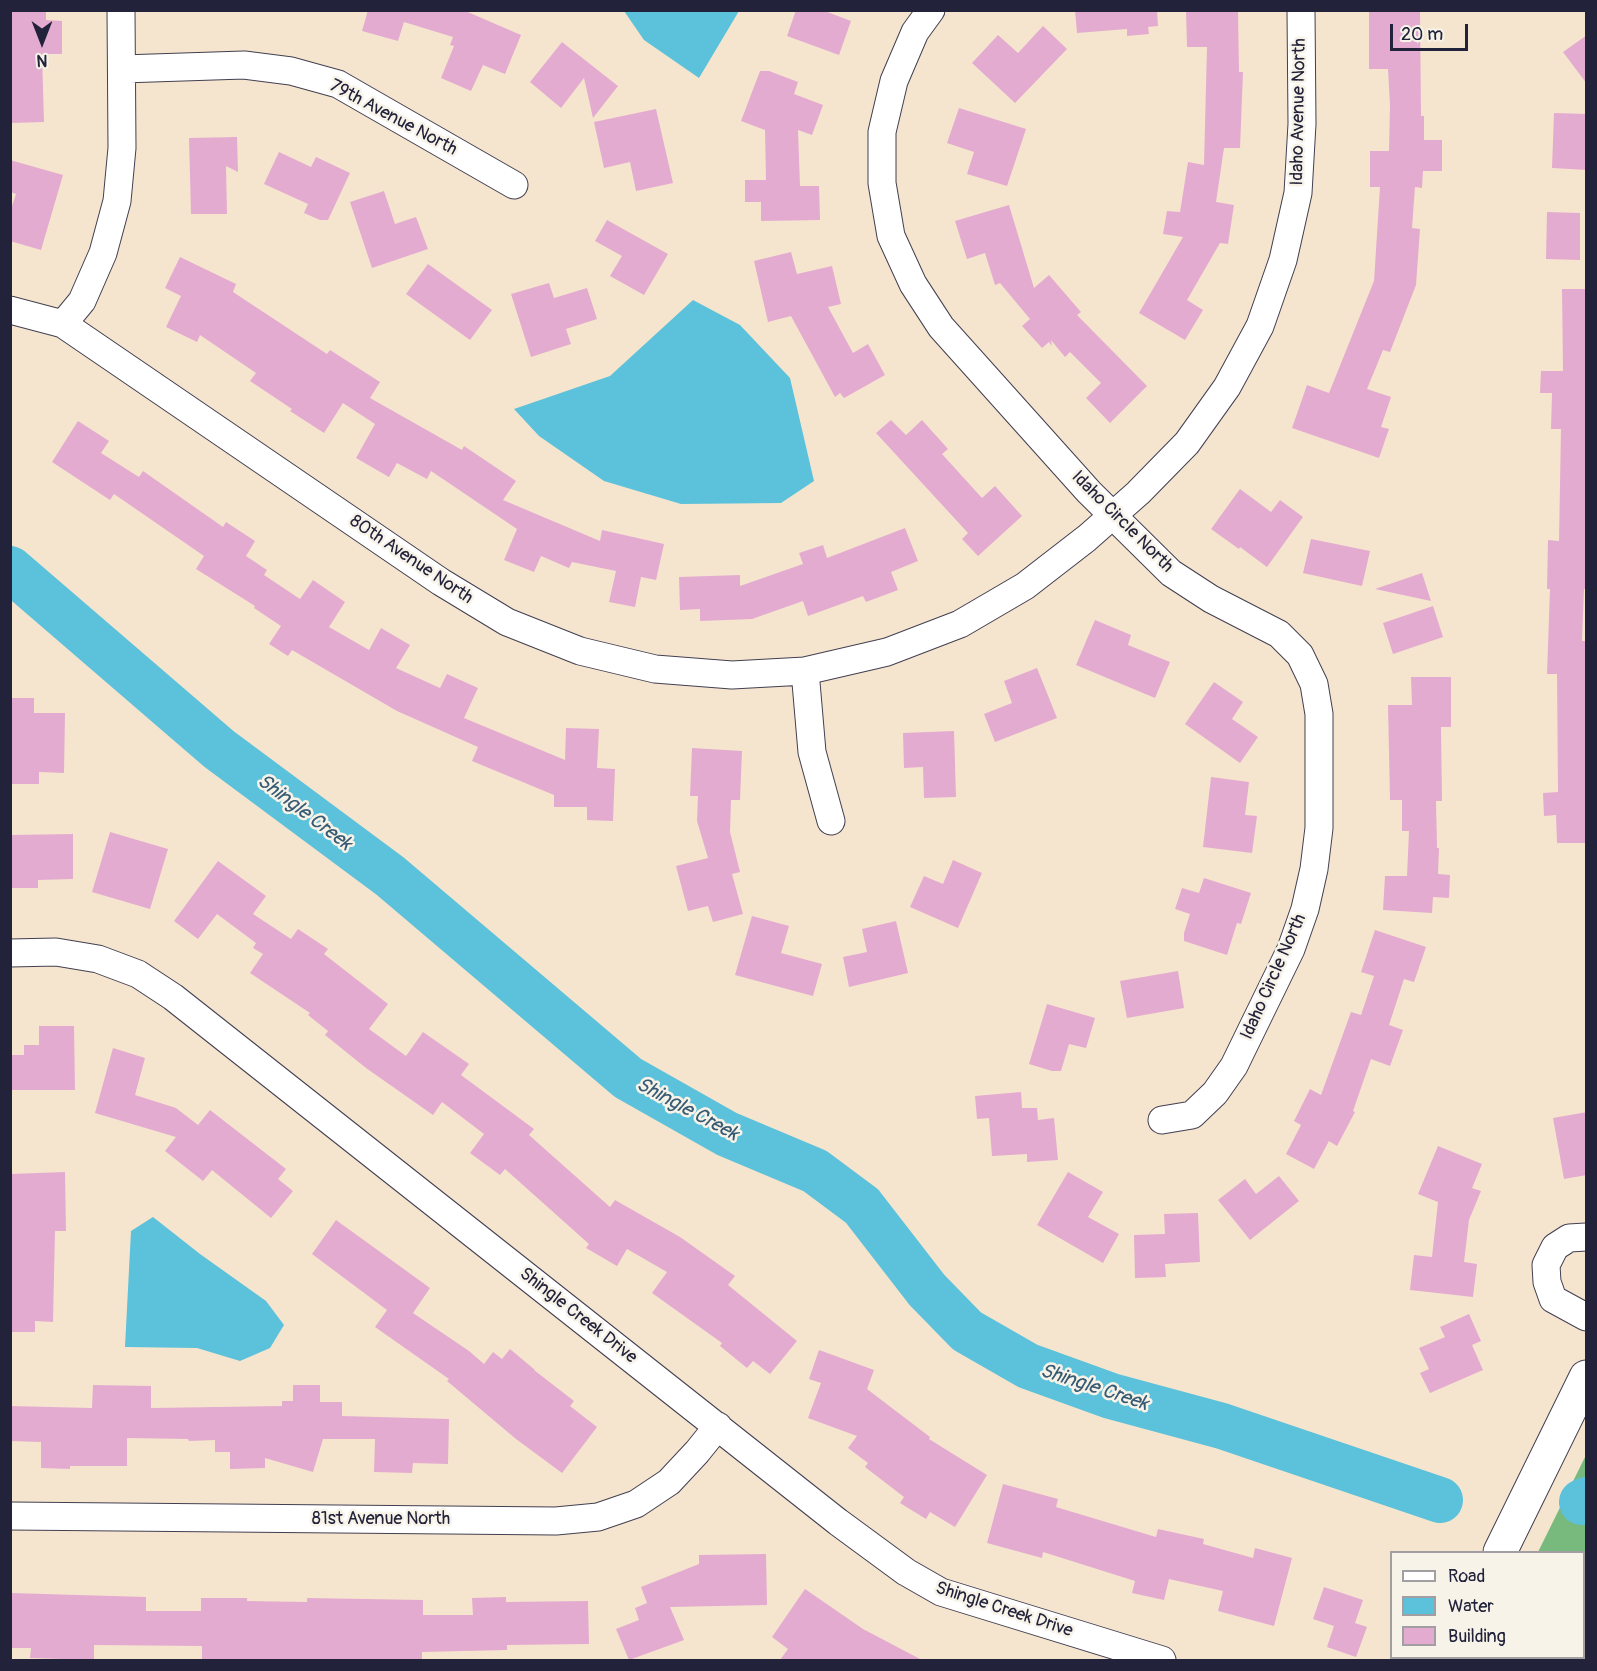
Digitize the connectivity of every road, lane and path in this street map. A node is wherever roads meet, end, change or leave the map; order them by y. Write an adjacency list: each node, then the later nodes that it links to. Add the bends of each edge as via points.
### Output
1 (121, 10): 4 (street)
2 (931, 10): 8 (street, Idaho Circle North, via 915,32 894,81 882,132 882,183 891,236 913,284 941,327)
3 (1301, 10): 8 (street, Idaho Avenue North, via 1298,193 1283,260 1260,326 1227,387 1187,443)
4 (122, 69): 5 (street, 79th Avenue North, via 244,65 291,71 338,84); 7 (street, via 117,201 103,253 82,301)
5 (514, 185)
6 (10, 310): 7 (street, 80th Avenue North)
7 (63, 324): 9 (street, 80th Avenue North, via 441,582 507,622 580,651 655,669 732,675)
8 (1112, 515): 9 (street, 80th Avenue North, via 1025,586 960,624 887,652); 12 (street, Idaho Circle North, via 1171,573 1279,634 1300,655 1314,684 1319,714 1319,828 1314,869 1290,949 1234,1066 1215,1093 1192,1114)
9 (805, 671): 10 (street, via 812,752)
10 (831, 821)
11 (10, 953): 16 (street, Shingle Creek Drive, via 56,952 98,959 138,974 173,997)
12 (1162, 1120)
13 (1587, 1237): 14 (street, via 1569,1238 1555,1247 1546,1265 1553,1299)
14 (1587, 1317)
15 (1587, 1377): 18 (street)
16 (718, 1426): 17 (street, 81st Avenue North, via 669,1482 636,1504 598,1517 556,1521); 19 (street, Shingle Creek Drive, via 873,1548 941,1592)
17 (10, 1516)
18 (1500, 1551)
19 (1162, 1660)

